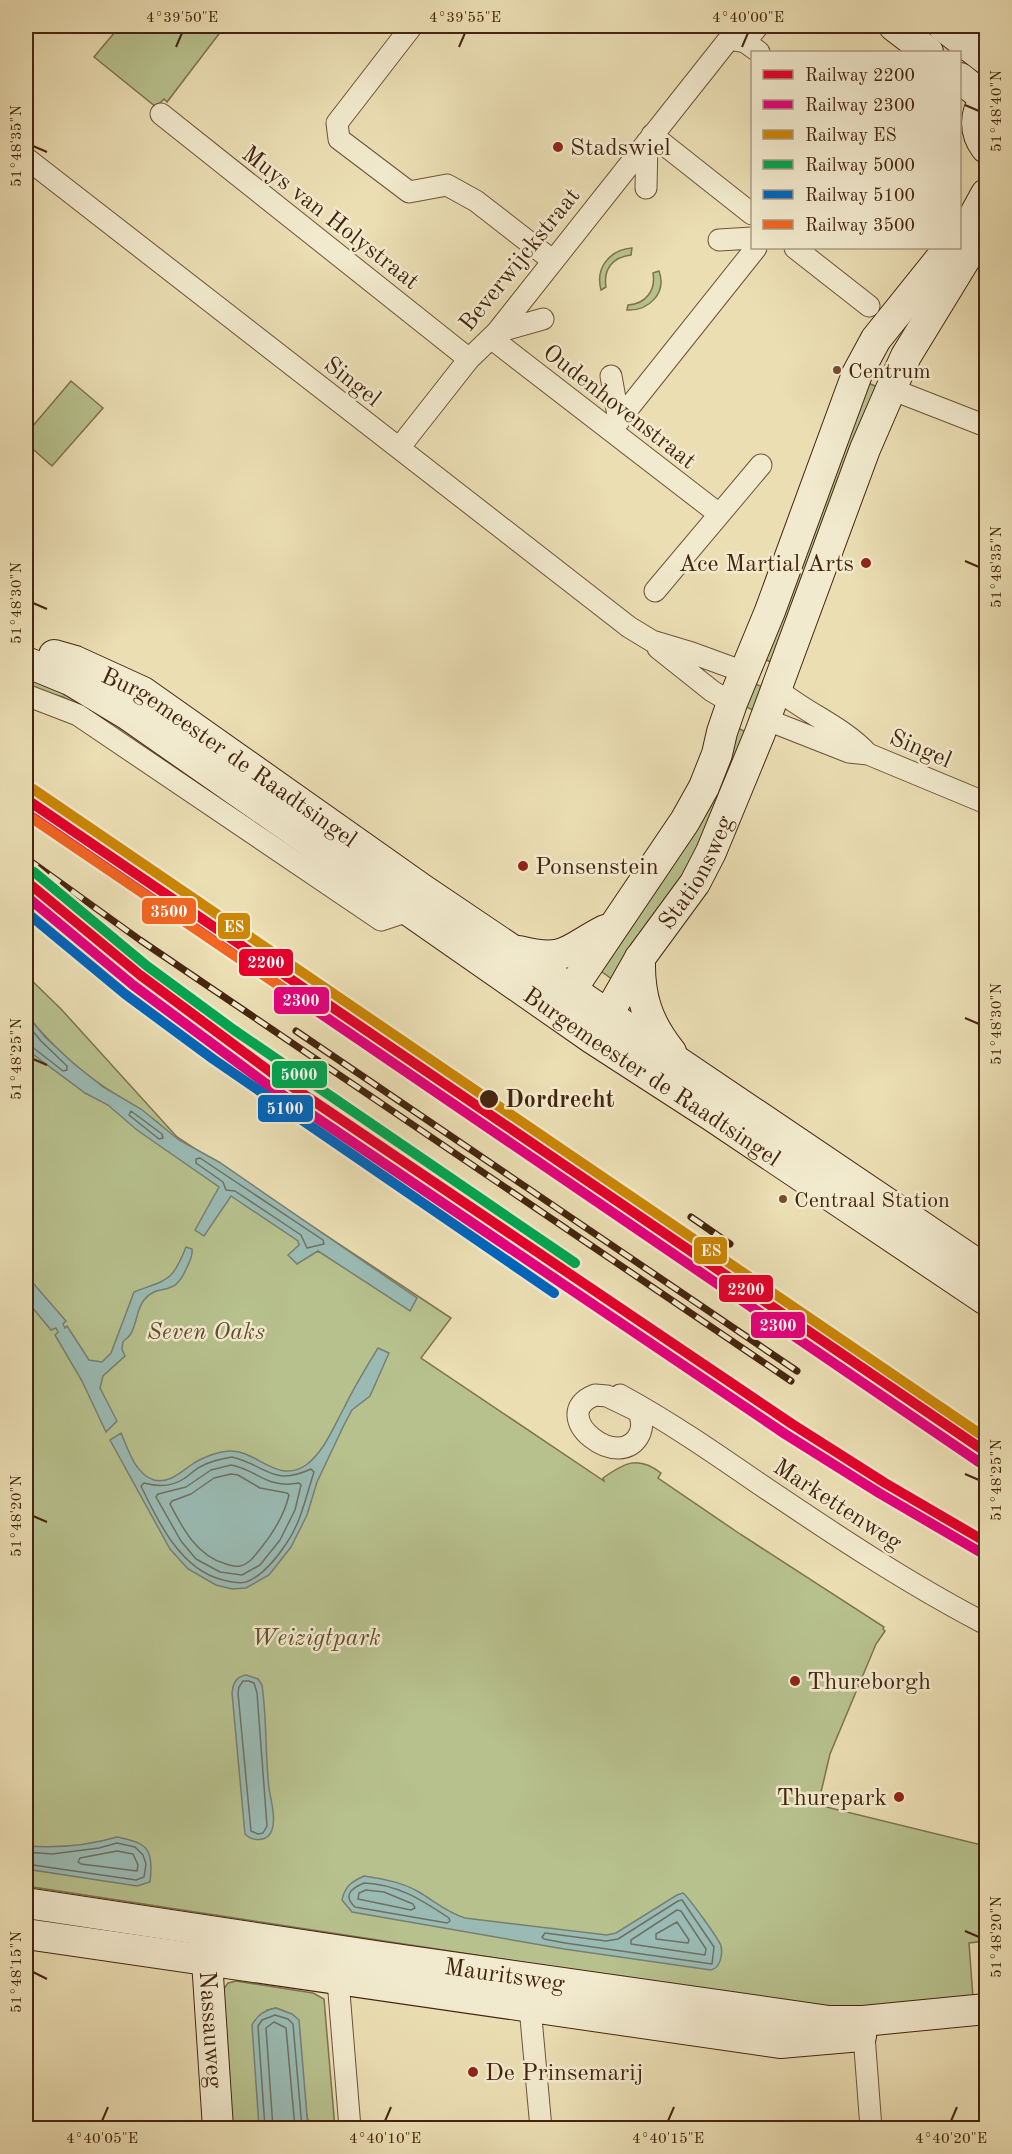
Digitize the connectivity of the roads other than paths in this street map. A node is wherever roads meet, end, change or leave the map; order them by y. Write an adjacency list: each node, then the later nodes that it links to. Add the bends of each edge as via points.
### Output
1 (412, 26): 23 (street, via 336,123 339,139 409,192 447,185 476,201)
2 (894, 26): 5 (street)
3 (943, 26): 6 (street)
4 (754, 40): 10 (street, Beverwijckstraat, via 729,39)
5 (927, 51)
6 (987, 59)
7 (961, 79): 8 (street)
8 (986, 98): 11 (street, via 976,123 980,140)
9 (161, 114): 27 (street, Muys van Holystraat)
10 (649, 139): 13 (street); 15 (street); 23 (street, Beverwijckstraat)
11 (987, 148)
12 (26, 158): 32 (street, Singel)
13 (646, 188)
14 (987, 194): 17 (street)
15 (751, 213)
16 (987, 225): 29 (street, Stationsweg, via 906,356)
17 (961, 233)
18 (751, 238): 19 (street)
19 (719, 240)
20 (755, 249): 30 (street)
21 (796, 249): 24 (street)
22 (948, 249): 39 (street, Stationsweg, via 876,339 857,374)
23 (552, 260): 26 (street, Beverwijckstraat)
24 (869, 306)
25 (543, 318): 26 (street)
26 (494, 335): 27 (street, Beverwijckstraat); 30 (street, Oudenhovenstraat)
27 (470, 359): 32 (street, Beverwijckstraat)
28 (611, 376): 30 (street)
29 (891, 389): 31 (street); 40 (street, Stationsweg)
30 (615, 426): 34 (street, Oudenhovenstraat)
31 (987, 426)
32 (399, 448): 36 (street, Singel, via 585,594)
33 (762, 465): 34 (street)
34 (719, 514): 35 (street)
35 (656, 591)
36 (652, 641): 39 (street, Singel); 42 (street, Singel)
37 (26, 648): 46 (street, Burgemeester de Raadtsingel, via 75,661 143,692)
38 (26, 662): 46 (street, Burgemeester de Raadtsingel, via 70,680)
39 (744, 672): 42 (street, Stationsweg)
40 (777, 689): 43 (street, Stationsweg); 44 (street, Singel, via 796,705 853,738)
41 (26, 695): 46 (street, Burgemeester de Raadtsingel, via 78,716 381,920)
42 (732, 703): 47 (street, Stationsweg, via 717,754 686,821)
43 (765, 719): 44 (street, Singel, via 849,752); 49 (street, Stationsweg, via 695,883)
44 (868, 754): 45 (street, Singel)
45 (986, 801)
46 (415, 900): 48 (street, Burgemeester de Raadtsingel); 51 (street, Burgemeester de Raadtsingel)
47 (612, 926): 48 (street, via 577,948 551,957); 50 (street, Stationsweg)
48 (503, 944): 50 (street, Burgemeester de Raadtsingel)
49 (640, 958): 52 (street, Stationsweg); 53 (street, via 641,993 648,1013 660,1038)
50 (571, 990): 51 (street); 52 (street, Burgemeester de Raadtsingel)
51 (565, 1020): 52 (street, Burgemeester de Raadtsingel)
52 (600, 1028): 53 (street, Burgemeester de Raadtsingel); 55 (street, Burgemeester de Raadtsingel, via 712,1116)
53 (682, 1065): 54 (street, Burgemeester de Raadtsingel)
54 (987, 1270)
55 (987, 1300)
56 (620, 1395): 57 (street, Markettenweg)
57 (665, 1421): 58 (street, via 623,1454 604,1451); 59 (street, Markettenweg, via 938,1599)
58 (597, 1443)
59 (987, 1624)
60 (26, 1902): 61 (street, Mauritsweg)
61 (212, 1930): 63 (street, Mauritsweg); 64 (street, Nassauweg)
62 (26, 1934): 64 (street, Mauritsweg)
63 (321, 1948): 65 (street); 69 (street, Mauritsweg, via 830,2020)
64 (207, 1960): 65 (street, Mauritsweg); 70 (street, Nassauweg)
65 (338, 1980): 66 (street, Mauritsweg); 71 (street)
66 (530, 2007): 69 (street, Mauritsweg, via 780,2043); 72 (street)
67 (987, 2009): 69 (street, Mauritsweg)
68 (987, 2025): 69 (street, Mauritsweg)
69 (863, 2028): 73 (street)
70 (218, 2128)
71 (350, 2128)
72 (542, 2128)
73 (871, 2128)

